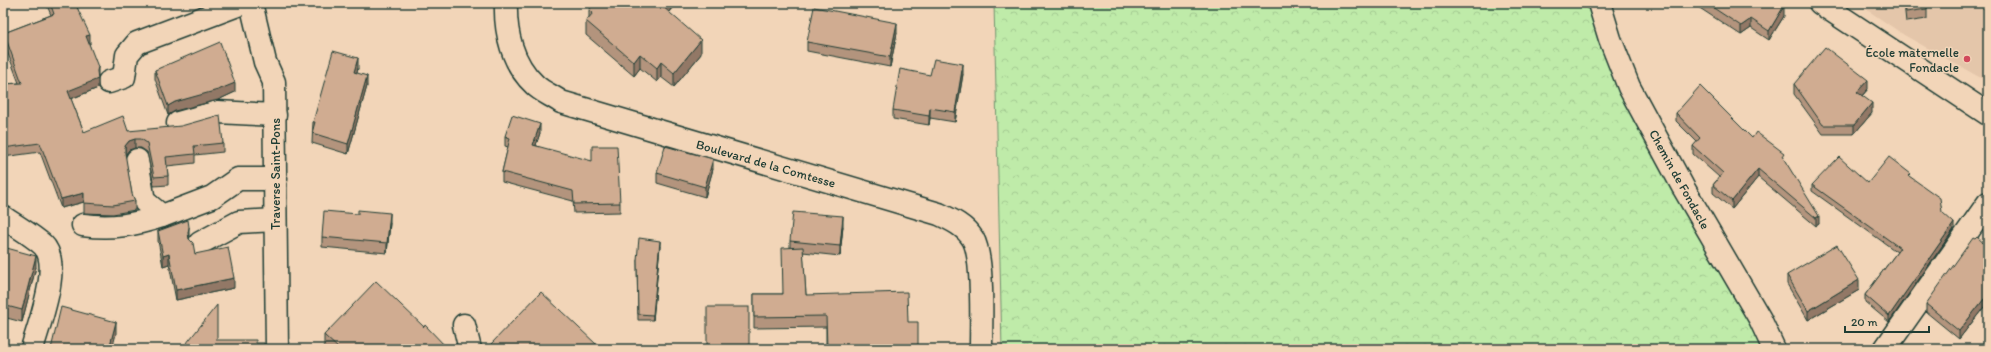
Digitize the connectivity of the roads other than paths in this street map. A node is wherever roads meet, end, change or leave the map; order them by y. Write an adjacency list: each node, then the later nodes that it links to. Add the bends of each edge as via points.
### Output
1 (243, 3): 6 (street, via 137,43 127,55 124,77)
2 (251, 3): 8 (street, Traverse Saint-Pons, via 265,62 274,82)
3 (506, 3): 22 (street, Boulevard de la Comtesse, via 507,36 519,65 535,85 561,102 939,214 959,223 973,239 979,256)
4 (1599, 3): 23 (street, Chemin de Fondacle, via 1629,87 1683,187 1760,319)
5 (1820, 3): 7 (street)
6 (109, 82)
7 (1988, 114)
8 (275, 115): 9 (street, via 217,112); 11 (street, Traverse Saint-Pons)
9 (178, 123)
10 (137, 160): 13 (street, via 144,201)
11 (276, 179): 13 (street, via 238,179 212,197); 15 (street, Traverse Saint-Pons)
12 (1988, 203): 24 (street)
13 (162, 216): 16 (street, via 135,224 104,228)
14 (3, 217): 19 (street, via 44,246 51,262 51,277)
15 (274, 220): 17 (street, via 240,222); 20 (street, Traverse Saint-Pons)
16 (83, 225)
17 (200, 243)
18 (464, 326): 21 (street)
19 (32, 349)
20 (277, 349)
21 (470, 349)
22 (981, 349)
23 (1774, 349)
24 (1884, 349)

